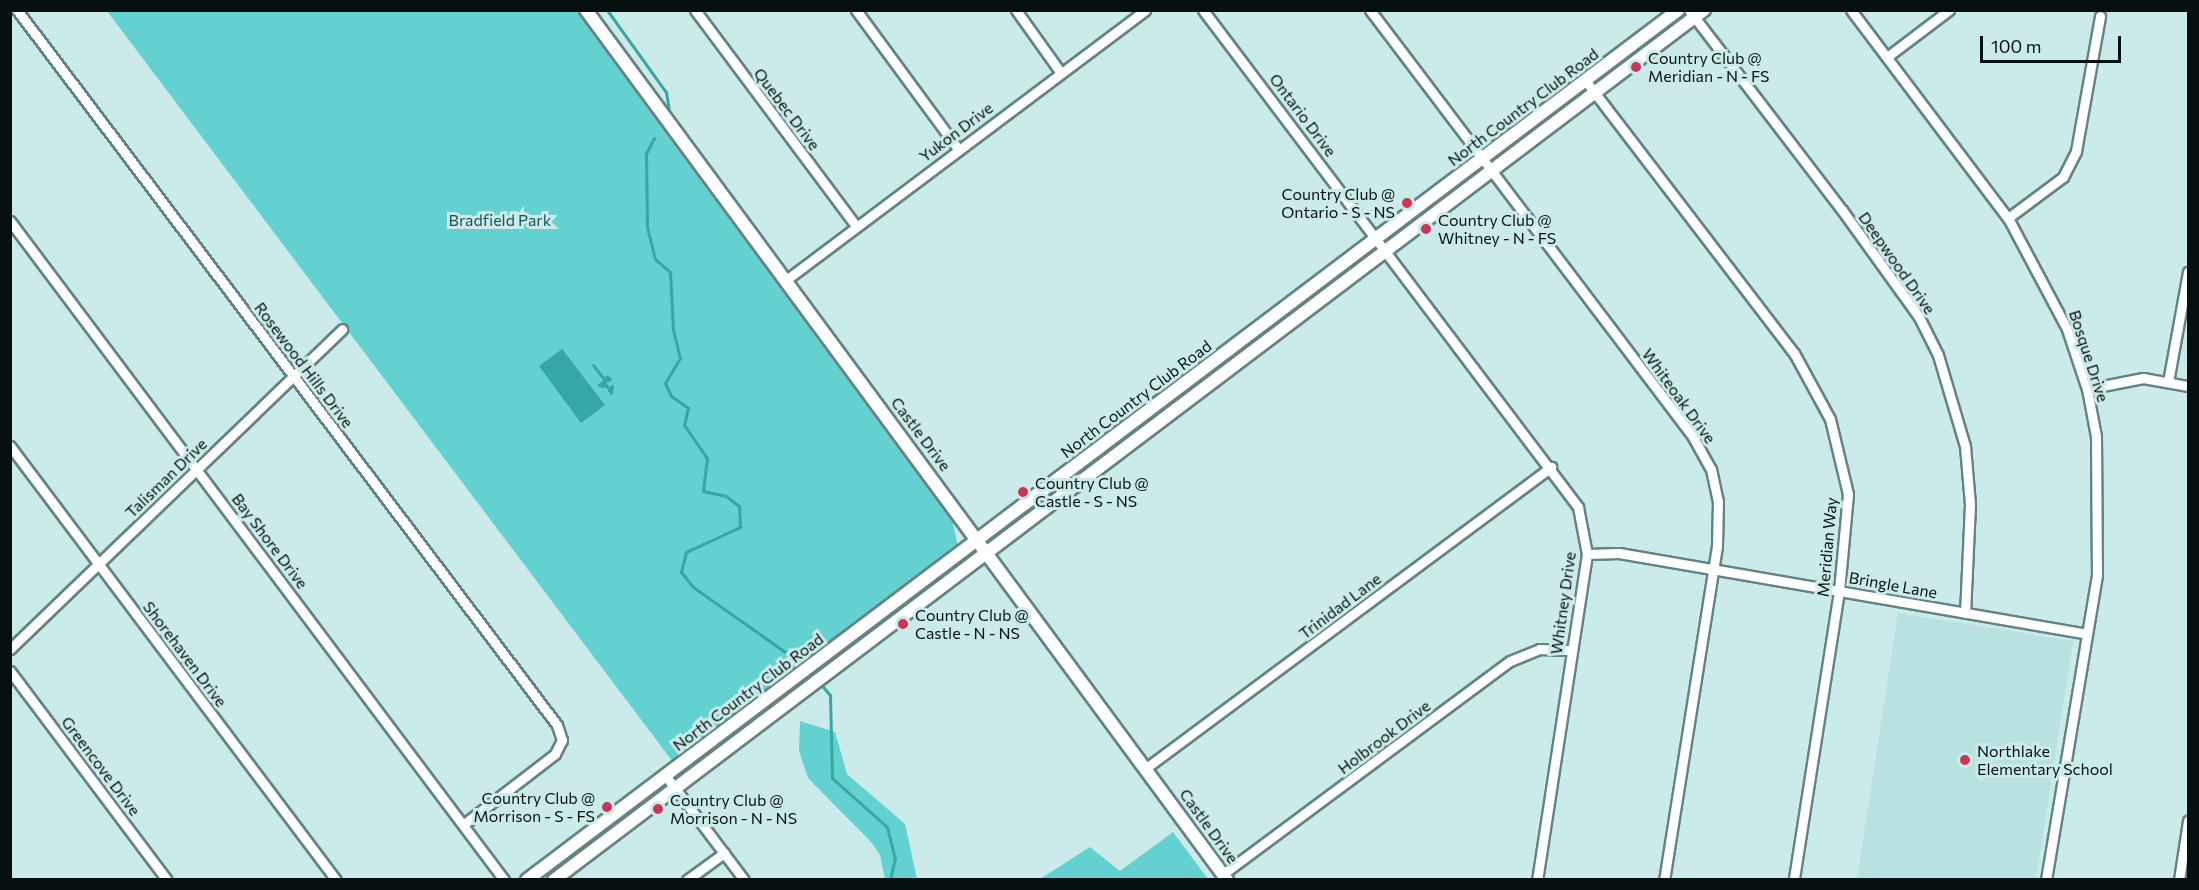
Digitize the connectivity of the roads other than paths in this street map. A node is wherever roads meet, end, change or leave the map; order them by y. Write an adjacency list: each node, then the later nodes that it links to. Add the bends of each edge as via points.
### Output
1 (17, 10): 29 (street, Rosewood Hills Drive)
2 (586, 10): 27 (main road, Castle Drive)
3 (695, 10): 23 (street, Quebec Drive)
4 (856, 10): 18 (street)
5 (1016, 10): 15 (street)
6 (1145, 10): 15 (street, Yukon Drive)
7 (1203, 10): 24 (street, Ontario Drive)
8 (1370, 10): 19 (street, Whiteoak Drive)
9 (1678, 10): 16 (main road, North Country Club Road)
10 (1851, 10): 14 (street, Bosque Drive)
11 (1949, 10): 14 (street)
12 (1696, 13): 17 (main road, North Country Club Road); 44 (street, Deepwood Drive, via 1919,317 1938,355 1965,446 1970,504)
13 (2100, 16): 21 (street, via 2076,151 2059,181)
14 (1887, 57): 21 (street, Bosque Drive)
15 (1061, 74): 18 (street, Yukon Drive)
16 (1585, 80): 17 (street, Meridian Way); 19 (main road, North Country Club Road)
17 (1595, 93): 20 (main road, North Country Club Road); 43 (street, Meridian Way, via 1794,353 1830,419 1848,494)
18 (958, 149): 23 (street, Yukon Drive)
19 (1481, 159): 20 (street, Whiteoak Drive); 24 (main road, North Country Club Road)
20 (1491, 171): 25 (main road, North Country Club Road); 42 (street, Whiteoak Drive, via 1706,458 1718,501)
21 (2008, 218): 32 (street, Bosque Drive, via 2067,329)
22 (10, 221): 37 (street, Bay Shore Drive)
23 (856, 226): 27 (street, Yukon Drive)
24 (1376, 239): 25 (street, Ontario Drive); 33 (main road, North Country Club Road)
25 (1385, 250): 34 (main road, North Country Club Road); 36 (street, Whitney Drive)
26 (2188, 272): 30 (street)
27 (786, 280): 38 (main road, Castle Drive)
28 (342, 329): 29 (street, Talisman Drive)
29 (293, 376): 37 (street, Talisman Drive); 55 (street, Rosewood Hills Drive, via 547,711 562,740 555,754)
30 (2168, 382): 31 (street); 32 (street, via 2144,378)
31 (2188, 386)
32 (2087, 389): 45 (street, Bosque Drive, via 2096,436 2097,575)
33 (1169, 395): 34 (main road); 38 (main road, North Country Club Road)
34 (1178, 408): 39 (main road, North Country Club Road)
35 (10, 446): 41 (street, Shorehaven Drive)
36 (1551, 467): 40 (street, Whitney Drive, via 1578,507); 51 (street, Trinidad Lane)
37 (197, 469): 41 (street, Talisman Drive); 55 (street, Bay Shore Drive)
38 (979, 539): 39 (main road, Castle Drive); 49 (main road, North Country Club Road)
39 (988, 552): 50 (main road, North Country Club Road); 51 (main road, Castle Drive)
40 (1587, 554): 42 (street, Bringle Lane, via 1619,553); 47 (street, Whitney Drive)
41 (99, 564): 46 (street, Talisman Drive); 59 (street, Shorehaven Drive)
42 (1714, 570): 43 (street, Bringle Lane); 66 (street, Whiteoak Drive)
43 (1839, 591): 44 (street, Bringle Lane); 67 (street, Meridian Way)
44 (1965, 613): 45 (street, Bringle Lane)
45 (2086, 634): 68 (street, Bosque Drive)
46 (10, 649)
47 (1572, 650): 57 (street, Holbrook Drive, via 1539,649 1510,661); 65 (street, Whitney Drive)
48 (10, 671): 58 (street, Greencove Drive)
49 (743, 715): 50 (main road); 52 (main road, North Country Club Road)
50 (753, 729): 53 (main road, North Country Club Road)
51 (1146, 768): 57 (main road, Castle Drive)
52 (665, 775): 53 (street); 61 (main road, North Country Club Road)
53 (675, 788): 56 (street); 62 (main road, North Country Club Road)
54 (2188, 822): 69 (street)
55 (464, 824): 60 (street, Bay Shore Drive)
56 (724, 853): 63 (street); 64 (street)
57 (1225, 877)
58 (167, 879)
59 (336, 879)
60 (504, 879)
61 (527, 879)
62 (554, 879)
63 (687, 879)
64 (744, 879)
65 (1537, 879)
66 (1664, 879)
67 (1794, 879)
68 (2046, 879)
69 (2179, 879)

